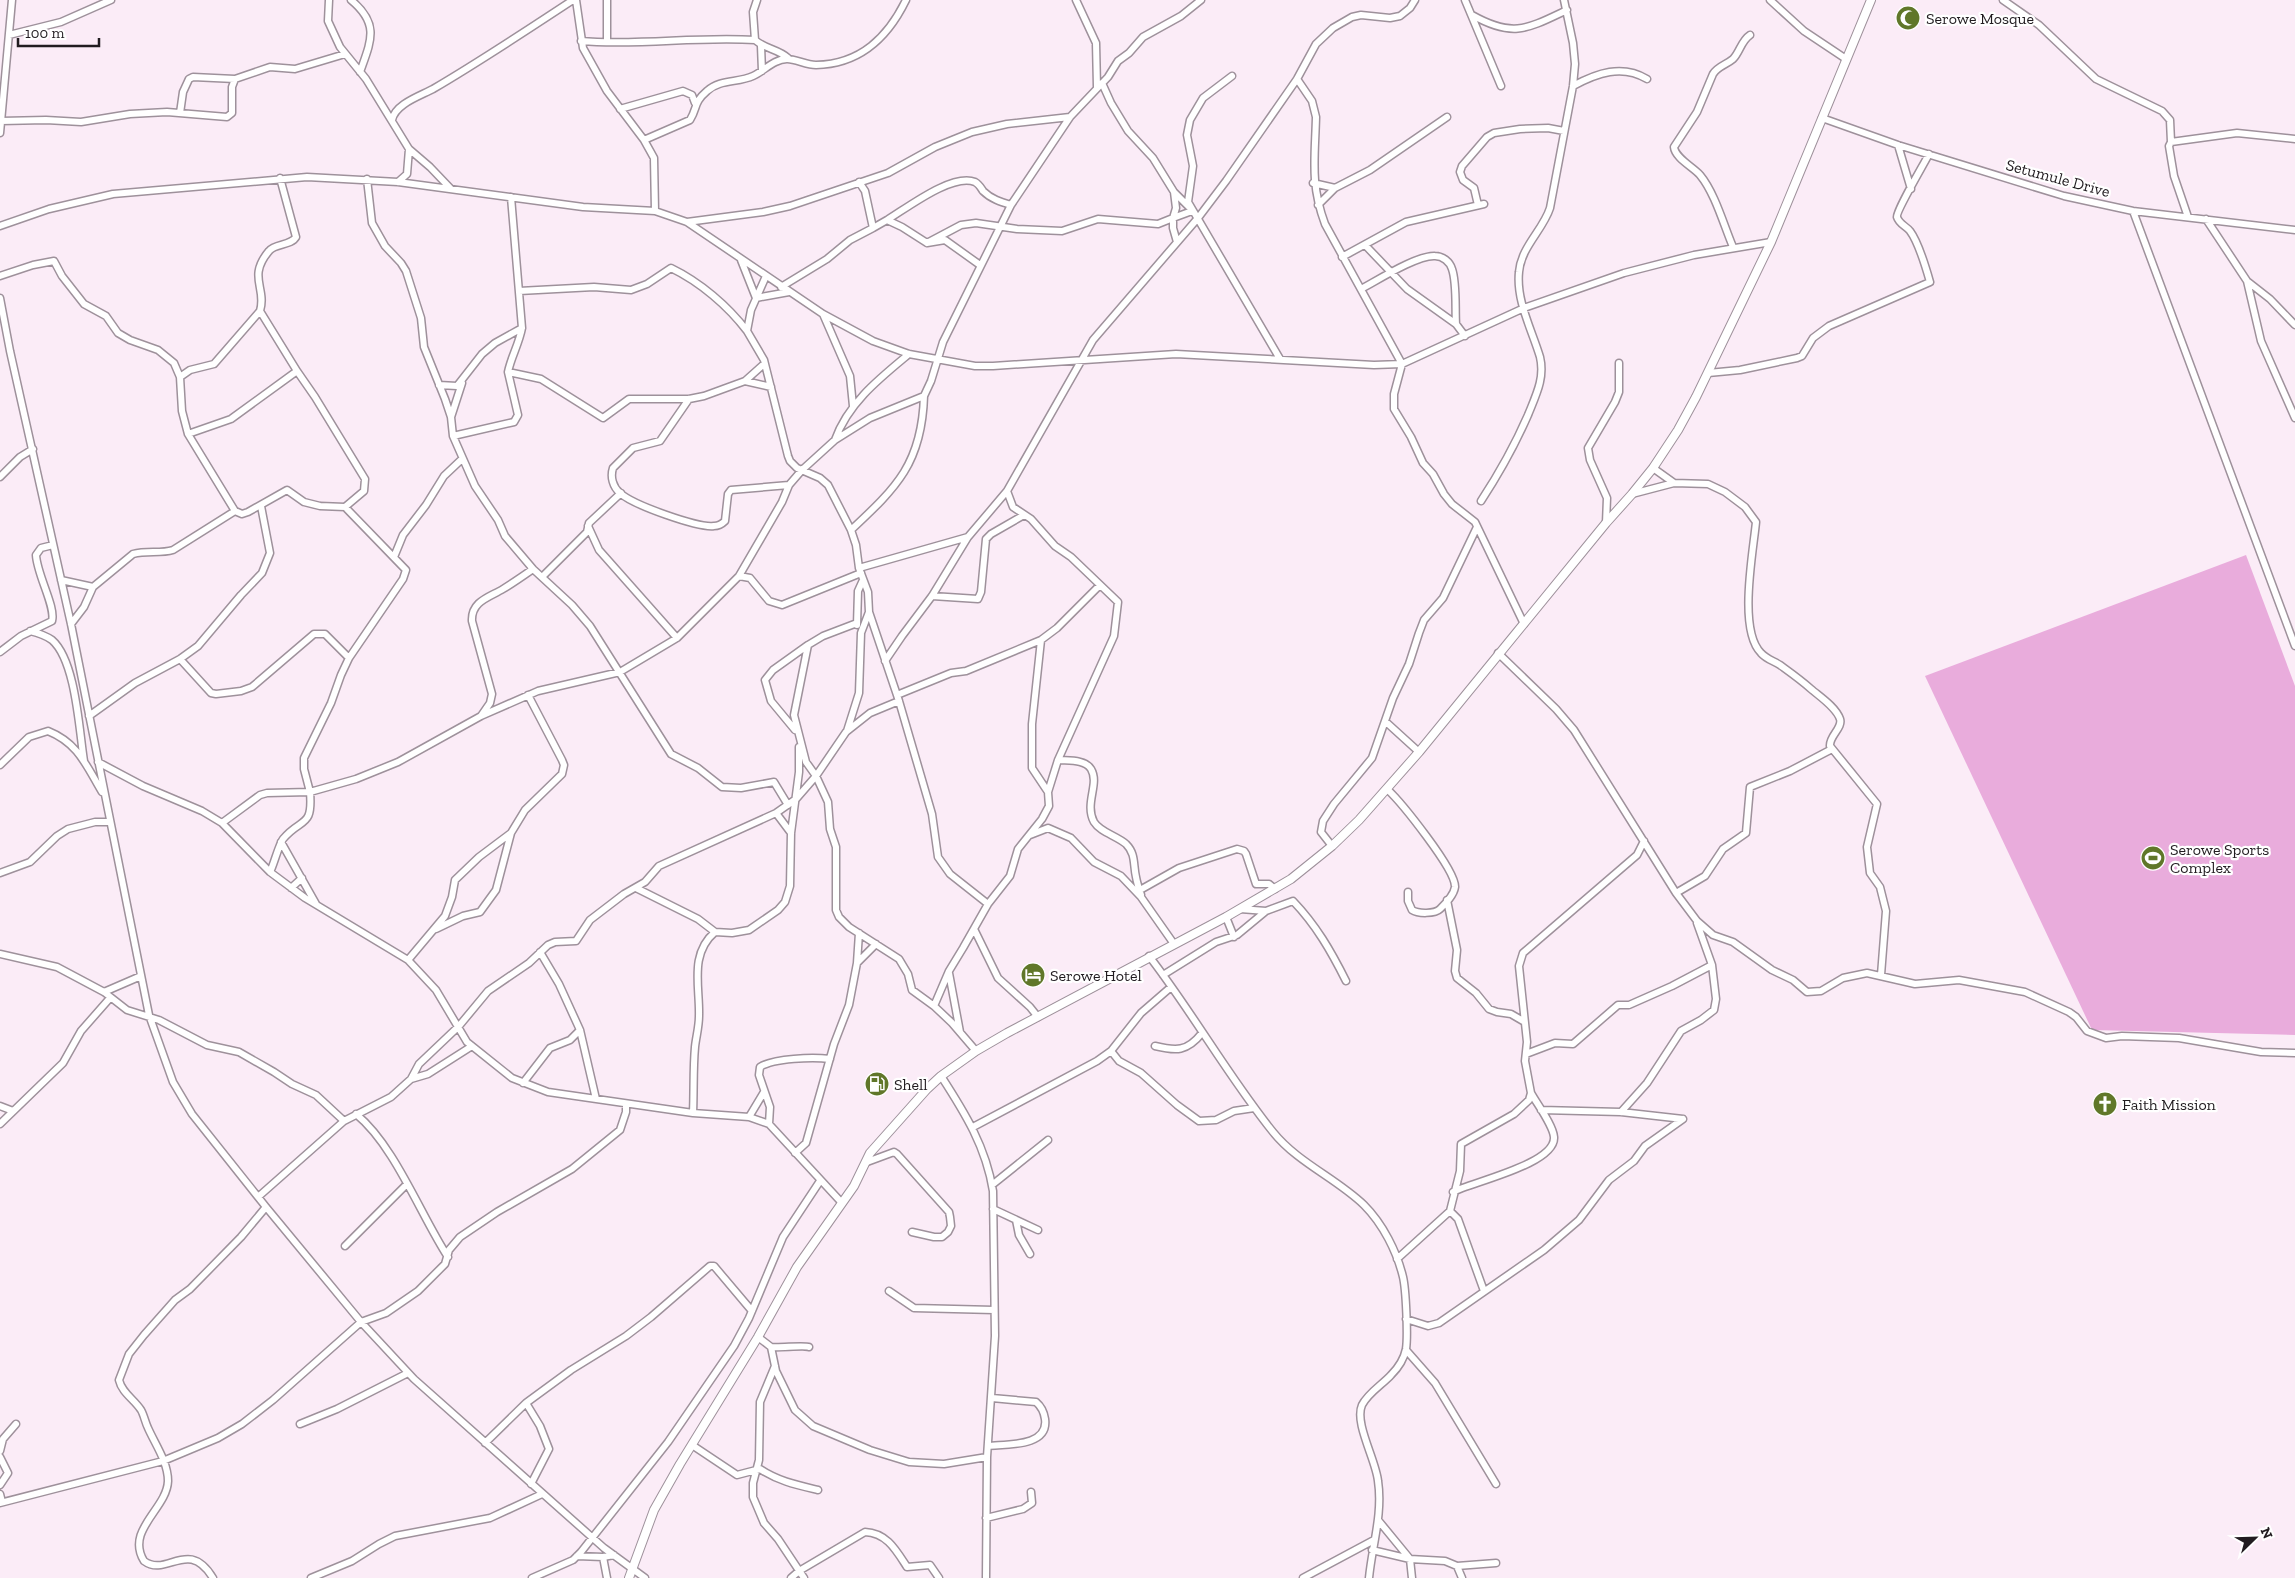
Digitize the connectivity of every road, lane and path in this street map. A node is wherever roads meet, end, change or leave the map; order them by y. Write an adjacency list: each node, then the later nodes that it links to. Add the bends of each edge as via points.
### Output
1 (12, 0): 19 (street)
2 (111, 0): 19 (street, via 61,22)
3 (329, 0): 26 (street, via 328,21)
4 (351, 0): 31 (street, via 371,26 371,40)
5 (574, 0): 22 (street); 46 (street, via 403,105 393,114)
6 (607, 0): 24 (street)
7 (757, 0): 21 (street, via 753,12)
8 (906, 0): 28 (street, via 892,27 858,55 816,65)
9 (1076, 0): 36 (street, via 1096,43)
10 (1200, 0): 36 (street, via 1181,16 1143,37 1129,54 1118,61)
11 (1415, 0): 34 (street, via 1400,16 1357,15 1333,28 1316,44)
12 (1464, 0): 18 (street)
13 (1564, 0): 17 (street)
14 (1770, 0): 29 (street, via 1804,31)
15 (1871, 0): 29 (main road)
16 (2003, 0): 51 (street, via 2039,25 2096,79 2162,110 2170,120)
17 (1567, 10): 18 (street, via 1535,25 1514,30 1488,24); 38 (street, via 1573,43)
18 (1472, 15): 37 (street)
19 (9, 35): 45 (street)
20 (1750, 35): 84 (street, via 1733,59 1716,69 1697,112 1674,147 1675,152 1701,176)
21 (755, 40): 24 (street, via 707,38); 25 (street)
22 (581, 41): 23 (street); 27 (street)
23 (596, 42): 24 (street); 27 (street)
24 (607, 42)
25 (761, 46): 28 (street, via 774,48); 30 (street)
26 (345, 54): 31 (street); 33 (street, via 295,69 270,67)
27 (586, 54): 40 (street)
28 (788, 58): 30 (street)
29 (1846, 59): 44 (main road)
30 (762, 71): 39 (street, via 751,77 715,85)
31 (360, 72): 46 (street)
32 (1232, 76): 67 (street, via 1204,98 1190,120 1187,135 1193,166 1188,202)
33 (235, 78): 41 (street, via 189,79); 41 (street, via 230,116)
34 (1297, 79): 59 (street, via 1312,102 1316,117); 72 (street)
35 (1647, 80): 38 (street, via 1629,73 1605,71)
36 (1100, 85): 42 (street); 63 (street, via 1128,131 1157,163)
37 (1501, 86)
38 (1573, 86): 47 (street)
39 (695, 103): 40 (street, via 692,95 683,91); 50 (street, via 690,120)
40 (620, 109): 50 (street)
41 (180, 113): 45 (street, via 130,114 81,122)
42 (1070, 117): 58 (street, via 1007,124 972,132 935,147 888,173); 65 (street)
43 (1447, 117): 60 (street, via 1370,170)
44 (1822, 118): 52 (street, Setumule Drive); 81 (main road)
45 (1, 120): 48 (street)
46 (392, 120): 53 (street)
47 (1564, 131): 83 (street, via 1527,128 1486,137 1460,172 1462,180 1474,188 1481,204 1406,222); 98 (street, via 1547,216 1521,264 1519,291)
48 (0, 133)
49 (2295, 138): 51 (street, via 2237,133)
50 (644, 140): 68 (street, via 655,160)
51 (2170, 142): 70 (street, via 2172,168)
52 (1898, 145): 54 (street, Setumule Drive); 61 (street)
53 (410, 149): 57 (street, via 406,174); 62 (street)
54 (1929, 154): 61 (street); 69 (street, Setumule Drive, via 2064,196)
55 (280, 178): 56 (street); 76 (street, via 102,196); 99 (street, via 296,237 292,242 271,248 262,262 258,272 262,300)
56 (367, 179): 57 (street); 119 (street, via 372,223 385,246 406,271 421,318 424,347)
57 (398, 182): 62 (street)
58 (859, 182): 75 (street, via 790,206); 78 (street, via 865,190)
59 (1313, 183): 60 (street); 66 (street)
60 (1335, 188): 66 (street)
61 (1911, 188): 115 (street, via 1897,216 1910,231 1930,282 1829,326 1813,338 1802,356 1740,370)
62 (451, 190): 64 (street)
63 (1174, 192): 67 (street); 71 (street, via 1176,208)
64 (511, 197): 68 (street); 94 (street)
65 (1011, 205): 73 (street, via 998,202 978,184 968,181 940,187); 77 (street)
66 (1318, 205): 85 (street, via 1324,224)
67 (1192, 210): 71 (street); 72 (street)
68 (654, 211): 75 (street)
69 (2133, 211): 70 (street, Setumule Drive); 169 (street)
70 (2188, 217): 74 (street, Setumule Drive)
71 (1173, 218): 77 (street, via 1158,224 1098,219 1062,231); 80 (street)
72 (1198, 218): 80 (street); 108 (street)
73 (887, 220): 78 (street); 82 (street)
74 (2206, 220): 79 (street, Setumule Drive); 91 (street)
75 (687, 222): 86 (street)
76 (0, 226)
77 (999, 227): 82 (street, via 976,223 961,225); 87 (street)
78 (873, 228): 92 (street)
79 (2295, 230)
80 (1177, 242): 109 (street, via 1093,340)
81 (1771, 242): 84 (street); 115 (main road)
82 (927, 243): 87 (street, via 945,240)
83 (1365, 245): 85 (street); 88 (street)
84 (1733, 247): 98 (street, via 1624,273)
85 (1342, 257): 93 (street)
86 (740, 258): 90 (street); 97 (street)
87 (980, 266): 107 (street)
88 (1390, 273): 93 (street); 101 (street, via 1423,302); 101 (street, via 1430,256 1443,258 1453,272)
89 (0, 276): 116 (street, via 54,261 84,304 106,316 118,333 169,358)
90 (766, 276): 92 (street); 97 (street)
91 (2247, 281): 102 (street); 125 (street, via 2261,341)
92 (781, 287): 95 (street)
93 (1361, 289): 112 (street)
94 (519, 292): 103 (street); 104 (street, via 594,287 631,290 647,284 670,268 725,307)
95 (789, 292): 97 (street); 100 (street)
96 (0, 298): 129 (street)
97 (756, 298): 104 (street)
98 (1524, 308): 105 (street); 139 (street, via 1540,359 1541,383 1512,452)
99 (260, 310): 113 (street); 116 (street, via 214,364 190,370)
100 (823, 314): 106 (street, via 873,341); 123 (street, via 850,376)
101 (1456, 324): 105 (street)
102 (2295, 325)
103 (522, 328): 114 (street); 118 (street, via 495,342 482,354)
104 (747, 331): 111 (street, via 760,350)
105 (1465, 336): 112 (street)
106 (909, 354): 107 (street); 123 (street, via 875,382)
107 (936, 359): 109 (street, via 993,366); 121 (street)
108 (1280, 359): 109 (street, via 1176,354); 112 (street)
109 (1080, 360): 136 (street)
110 (1619, 363): 144 (street, via 1619,392 1588,448 1607,498)
111 (764, 364): 117 (street); 120 (street)
112 (1402, 364): 146 (street, via 1394,394 1394,409 1444,494)
113 (297, 371): 126 (street, via 231,419); 141 (street, via 364,479 364,491)
114 (508, 372): 122 (street, via 541,378 603,418 629,399); 127 (street, via 517,419 485,431)
115 (1708, 373): 131 (main road, via 1678,430)
116 (180, 377): 126 (street, via 182,411)
117 (745, 381): 120 (street); 122 (street)
118 (462, 383): 119 (street, via 451,387); 124 (street)
119 (439, 385): 124 (street)
120 (771, 387): 132 (street, via 790,461)
121 (924, 396): 128 (street, via 886,410); 147 (street, via 923,422 907,467 885,497)
122 (689, 399): 137 (street, via 660,442 633,448 613,468 613,482)
123 (853, 406): 128 (street)
124 (451, 417): 127 (street)
125 (2295, 418)
126 (188, 434): 142 (street)
127 (453, 436): 130 (street)
128 (835, 440): 132 (street)
129 (33, 449): 133 (street); 149 (street)
130 (462, 459): 150 (street, via 444,476 403,535); 151 (street, via 505,536)
131 (1653, 468): 134 (street); 138 (main road)
132 (802, 470): 135 (street); 147 (street, via 828,485)
133 (0, 477)
134 (1674, 483): 138 (street); 183 (street, via 1708,484 1725,492 1754,516 1748,619 1755,644 1766,658 1794,675 1838,716 1840,725 1829,742)
135 (789, 485): 137 (street, via 731,490 725,521 712,527 648,508); 153 (street)
136 (1006, 491): 143 (street, via 1013,506); 148 (street)
137 (621, 494): 145 (street)
138 (1632, 494): 144 (main road)
139 (1481, 501)
140 (261, 506): 141 (street, via 287,490 304,502); 142 (street, via 242,514); 173 (street, via 270,553 262,574 198,646)
141 (345, 508): 150 (street)
142 (234, 511): 158 (street, via 173,550 133,554)
143 (1024, 514): 157 (street); 159 (street, via 986,539 978,599)
144 (1606, 522): 163 (main road)
145 (588, 526): 154 (street, via 587,532); 166 (street, via 599,550)
146 (1477, 527): 163 (street); 180 (street, via 1443,598 1422,626)
147 (851, 530): 152 (street)
148 (968, 538): 152 (street); 159 (street)
149 (53, 545): 155 (street); 164 (street, via 41,548 36,555 40,580 53,618 49,624)
150 (394, 557): 172 (street, via 405,567 404,576)
151 (533, 569): 154 (street); 179 (street, via 485,598 473,613 472,621 492,694)
152 (860, 570): 153 (street, via 782,604 769,601 750,578); 156 (street)
153 (738, 576): 166 (street)
154 (542, 577): 175 (street, via 581,615)
155 (61, 580): 158 (street); 162 (street)
156 (863, 580): 160 (street, via 868,592); 161 (street, via 858,592)
157 (1099, 586): 167 (street); 185 (street, via 1118,602 1114,636)
158 (93, 587): 162 (street)
159 (932, 596): 174 (street)
160 (869, 612): 165 (street); 174 (street)
161 (857, 623): 165 (street); 168 (street)
162 (71, 624): 178 (street)
163 (1524, 624): 171 (main road)
164 (30, 631): 170 (street); 186 (street, via 53,641 65,660 78,714)
165 (861, 633): 181 (street, via 860,688)
166 (677, 638): 175 (street)
167 (1041, 640): 177 (street, via 966,671 951,673); 192 (street, via 1032,724 1032,768)
168 (808, 645): 182 (street, via 794,705); 182 (street, via 765,680 771,701)
169 (2295, 646)
170 (0, 652)
171 (1498, 653): 184 (main road); 204 (street, via 1574,730)
172 (349, 658): 173 (street, via 325,634 314,634 252,687 216,694 207,690); 191 (street, via 304,758)
173 (180, 659): 178 (street, via 135,683)
174 (885, 662): 177 (street)
175 (620, 672): 176 (street, via 543,689); 195 (street, via 671,754 698,768 722,787 741,788 774,782)
176 (528, 696): 179 (street); 201 (street, via 564,769 520,815)
177 (898, 698): 181 (street, via 870,713); 217 (street, via 935,823 938,857 950,874)
178 (89, 716): 187 (street)
179 (481, 716): 191 (street, via 398,762 356,779)
180 (1386, 722): 184 (street); 206 (street, via 1372,758 1323,821 1321,832)
181 (846, 732): 189 (street)
182 (798, 737): 189 (street, via 808,766); 194 (street)
183 (1832, 749): 215 (street, via 1750,787 1746,833 1723,849 1705,876); 238 (street, via 1877,804 1866,848 1870,873 1880,887 1886,911)
184 (1419, 752): 190 (main road)
185 (1058, 760): 192 (street); 214 (street, via 1083,763 1091,768 1094,777 1090,808 1094,821 1126,844 1136,863 1135,876)
186 (84, 761): 188 (street, via 67,740 48,731 29,737); 193 (street)
187 (98, 762): 193 (street); 199 (street)
188 (0, 765)
189 (816, 776): 194 (street); 226 (street, via 828,802 830,829 836,847 836,910 841,920)
190 (1387, 789): 206 (main road); 216 (street, via 1450,870 1455,887)
191 (310, 792): 199 (street, via 260,795); 205 (street, via 307,821)
192 (1048, 792): 196 (street, via 1050,802)
193 (105, 797): 198 (street)
194 (796, 799): 195 (street); 202 (street)
195 (788, 805): 197 (street)
196 (1046, 812): 200 (street); 203 (street)
197 (776, 813): 202 (street); 211 (street, via 666,862)
198 (110, 822): 208 (street, via 95,822 68,830 56,836 30,862); 239 (street)
199 (222, 823): 207 (street)
200 (1048, 828): 203 (street); 214 (street, via 1071,838 1094,862 1121,876)
201 (511, 833): 224 (street, via 455,880 445,916); 224 (street, via 496,890 480,912)
202 (792, 833): 225 (street, via 790,886 785,902 749,930 732,934)
203 (1029, 836): 217 (street, via 1018,849 1010,876)
204 (1644, 841): 215 (street); 247 (street, via 1634,858 1523,953 1519,966)
205 (281, 842): 207 (street); 209 (street)
206 (1332, 846): 212 (main road)
207 (270, 872): 210 (street)
208 (0, 873)
209 (302, 878): 210 (street); 218 (street)
210 (291, 888): 218 (street)
211 (636, 888): 225 (street, via 698,919); 230 (street, via 590,920 576,941 556,942)
212 (1275, 889): 214 (street, via 1269,884 1256,884 1246,854 1237,849 1179,868); 219 (main road)
213 (1408, 892): 216 (street, via 1409,906 1415,912 1436,912)
214 (1140, 893): 229 (street)
215 (1676, 893): 222 (street)
216 (1448, 900): 247 (street, via 1457,950 1457,978 1489,1009 1511,1014)
217 (988, 904): 223 (street)
218 (318, 906): 233 (street)
219 (1240, 909): 220 (street); 221 (main road)
220 (1266, 911): 227 (street); 240 (street, via 1293,901 1326,941)
221 (1226, 916): 227 (street); 229 (main road)
222 (1697, 922): 235 (street); 238 (street, via 1713,935 1733,942 1772,970 1794,980 1807,992 1828,989 1854,974)
223 (974, 928): 236 (street); 246 (street, via 998,978)
224 (434, 930): 233 (street)
225 (716, 932): 271 (street, via 704,944 697,970 700,1017 695,1047)
226 (859, 934): 228 (street); 234 (street)
227 (1234, 937): 237 (street, via 1213,943)
228 (876, 944): 234 (street); 244 (street, via 899,959 912,990)
229 (1174, 944): 232 (main road)
230 (540, 952): 248 (street, via 488,991); 249 (street)
231 (0, 954): 242 (street, via 57,967)
232 (1149, 956): 237 (street); 246 (main road)
233 (408, 960): 248 (street, via 436,990)
234 (857, 963): 258 (street, via 849,1005)
235 (1712, 965): 257 (street, via 1672,986 1629,1004 1618,1005 1573,1044 1555,1044); 270 (street, via 1714,1010 1681,1031 1647,1083)
236 (949, 972): 244 (street); 250 (street)
237 (1163, 975): 241 (street)
238 (1880, 975): 256 (street, via 1915,984 1953,980 2025,992 2069,1012 2087,1031 2106,1038 2179,1038 2261,1052)
239 (141, 976): 242 (street); 245 (street)
240 (1346, 981)
241 (1171, 987): 251 (street); 254 (street, via 1141,1013)
242 (104, 992): 243 (street)
243 (110, 998): 245 (street, via 127,1010); 269 (street, via 81,1031 63,1063)
244 (934, 1006): 250 (street)
245 (148, 1015): 274 (street, via 206,1045 239,1052 316,1095); 285 (street, via 162,1056 186,1106)
246 (1038, 1017): 255 (main road)
247 (1523, 1021): 257 (street)
248 (459, 1026): 252 (street); 260 (street, via 419,1064)
249 (580, 1030): 261 (street, via 570,1040 550,1048); 264 (street)
250 (961, 1033): 255 (street)
251 (1202, 1033): 253 (street, via 1179,1050); 267 (street)
252 (472, 1046): 260 (street, via 428,1074); 261 (street)
253 (1155, 1046)
254 (1111, 1051): 267 (street, via 1119,1061 1141,1073 1199,1121 1216,1120); 277 (street)
255 (976, 1052): 259 (main road)
256 (2295, 1053)
257 (1526, 1054): 263 (street)
258 (830, 1059): 262 (street, via 810,1058 762,1065 758,1072); 279 (street, via 806,1143)
259 (941, 1076): 277 (street); 280 (main road, via 887,1132)
260 (411, 1079): 272 (street, via 391,1096)
261 (523, 1083): 264 (street, via 548,1092)
262 (764, 1092): 273 (street); 276 (street, via 770,1107)
263 (1531, 1093): 268 (street); 284 (street, via 1520,1110 1461,1144 1460,1171)
264 (596, 1099): 265 (street)
265 (626, 1104): 271 (street); 295 (street, via 620,1130 572,1169 496,1212 460,1237 453,1243)
266 (0, 1106): 269 (street)
267 (1254, 1108): 296 (street, via 1275,1134 1312,1168 1364,1205 1378,1222)
268 (1541, 1110): 270 (street); 284 (street, via 1554,1136 1548,1150 1520,1168)
269 (13, 1111): 275 (street)
270 (1621, 1112): 298 (street, via 1683,1119 1645,1146 1634,1161 1609,1180 1579,1220 1557,1240)
271 (693, 1113): 273 (street)
272 (356, 1114): 274 (street); 282 (street, via 376,1134)
273 (749, 1117): 276 (street)
274 (344, 1121): 285 (street)
275 (0, 1124)
276 (769, 1124): 279 (street)
277 (973, 1127): 283 (street, via 984,1152)
278 (1048, 1140): 283 (street)
279 (795, 1153): 281 (street)
280 (867, 1162): 286 (main road); 292 (street, via 894,1152 949,1212 951,1226 942,1237)
281 (820, 1181): 286 (street); 300 (street, via 783,1237)
282 (406, 1184): 293 (street); 295 (street)
283 (992, 1185): 288 (street)
284 (1453, 1192): 289 (street)
285 (258, 1196): 287 (street)
286 (842, 1203): 303 (main road, via 797,1267)
287 (266, 1207): 302 (street); 319 (street, via 241,1237 175,1300 144,1335 129,1354 120,1374 120,1384 141,1410)
288 (993, 1209): 290 (street); 299 (street)
289 (1450, 1211): 296 (street); 298 (street, via 1458,1219)
290 (1016, 1220): 291 (street); 294 (street, via 1019,1235)
291 (1038, 1230)
292 (912, 1232)
293 (345, 1246)
294 (1030, 1254)
295 (448, 1257): 302 (street, via 418,1291 386,1313)
296 (1397, 1259): 301 (street, via 1404,1279)
297 (889, 1291): 299 (street, via 914,1308)
298 (1484, 1291): 301 (street, via 1433,1325 1420,1325)
299 (994, 1310): 309 (street)
300 (752, 1311): 310 (street, via 712,1265 651,1318); 331 (street, via 734,1346 688,1416)
301 (1406, 1319): 306 (street)
302 (361, 1322): 308 (street); 319 (street, via 242,1424)
303 (758, 1337): 304 (street); 314 (main road)
304 (771, 1347): 305 (street); 307 (street)
305 (809, 1347)
306 (1406, 1350): 322 (street, via 1436,1384); 330 (street, via 1392,1375 1362,1404 1360,1417 1378,1480)
307 (775, 1366): 318 (street, via 795,1410 813,1426 843,1439 909,1462 944,1464); 320 (street, via 760,1402)
308 (408, 1373): 312 (street); 313 (street)
309 (992, 1398): 315 (street); 315 (street, via 1036,1402 1046,1424 1038,1438)
310 (526, 1403): 313 (street); 321 (street, via 549,1449)
311 (16, 1424): 316 (street, via 3,1439)
312 (300, 1424)
313 (485, 1443): 321 (street)
314 (692, 1445): 320 (street, via 737,1475); 340 (main road, via 654,1510)
315 (988, 1446): 318 (street)
316 (0, 1451)
317 (0, 1457): 323 (street, via 8,1474)
318 (987, 1457): 329 (street)
319 (163, 1461): 328 (street); 343 (street, via 168,1485 142,1530 140,1540 140,1554)
320 (757, 1470): 324 (street, via 790,1484); 342 (street, via 752,1489 759,1514)
321 (532, 1484): 327 (street)
322 (1496, 1484)
323 (0, 1485)
324 (818, 1490)
325 (1031, 1492): 329 (street, via 1032,1504 1026,1508)
326 (0, 1494): 328 (street)
327 (542, 1494): 331 (street); 344 (street, via 490,1518 395,1536)
328 (1, 1502)
329 (986, 1518): 345 (street)
330 (1378, 1520): 332 (street); 337 (street)
331 (592, 1538): 334 (street); 335 (street)
332 (1374, 1540): 333 (street); 354 (street)
333 (1372, 1550): 337 (street); 355 (street)
334 (614, 1555): 336 (street); 340 (street)
335 (577, 1556): 336 (street); 347 (street)
336 (603, 1557): 348 (street)
337 (1410, 1559): 339 (street, via 1445,1561); 356 (street)
338 (1496, 1563): 339 (street)
339 (1458, 1566): 357 (street)
340 (632, 1567): 349 (main road); 350 (street)
341 (179, 1569): 346 (street, via 188,1563 196,1564)
342 (799, 1571): 351 (street); 352 (street); 353 (street, via 865,1532 875,1532 890,1542 907,1567 930,1565)
343 (154, 1573)
344 (316, 1577)
345 (988, 1577)
346 (213, 1578)
347 (532, 1578)
348 (607, 1578)
349 (629, 1578)
350 (646, 1578)
351 (791, 1578)
352 (804, 1578)
353 (939, 1578)
354 (1302, 1578)
355 (1369, 1578)
356 (1412, 1578)
357 (1462, 1578)

